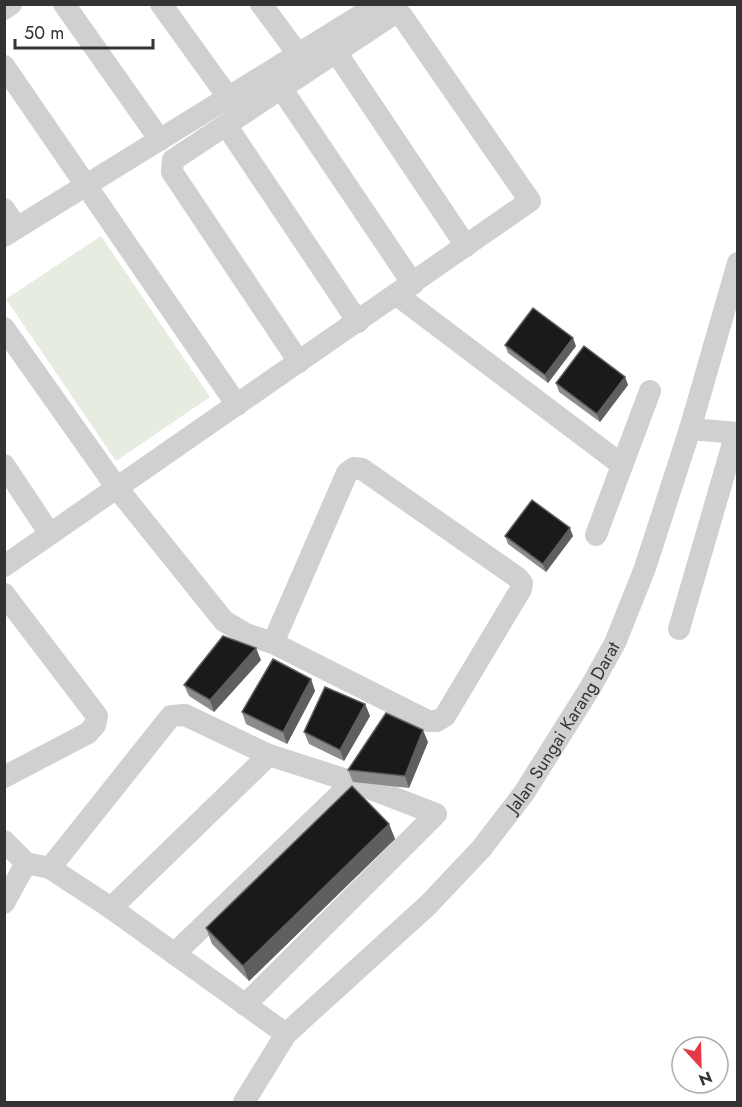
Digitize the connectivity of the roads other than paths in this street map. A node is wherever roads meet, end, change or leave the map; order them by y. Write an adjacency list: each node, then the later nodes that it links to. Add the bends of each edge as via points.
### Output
1 (11, 4): 6 (street)
2 (64, 4): 13 (street)
3 (161, 4): 11 (street)
4 (261, 4): 8 (street)
5 (367, 8): 8 (street)
6 (4, 9)
7 (336, 52): 10 (street); 17 (street); 17 (street, via 392,15 402,16 530,201)
8 (298, 54): 11 (street)
9 (4, 66): 14 (street)
10 (281, 88): 12 (street); 19 (street)
11 (228, 97): 13 (street)
12 (226, 125): 20 (street); 22 (street, via 173,160 172,172)
13 (160, 140): 14 (street)
14 (86, 185): 16 (street); 24 (street)
15 (4, 209): 16 (street)
16 (11, 232)
17 (466, 246): 19 (street)
18 (738, 262): 25 (street, Jalan Sungai Karang Darat)
19 (405, 289): 20 (street); 28 (street)
20 (358, 322): 22 (street)
21 (4, 328): 29 (street)
22 (299, 362): 24 (street)
23 (650, 391): 28 (street)
24 (237, 405): 29 (street)
25 (690, 429): 26 (street); 46 (street, Jalan Sungai Karang Darat, via 645,568 615,644 524,794 481,849 428,905)
26 (737, 433): 34 (street)
27 (4, 465): 30 (street)
28 (622, 465): 31 (street)
29 (117, 488): 30 (street); 35 (street, via 224,621)
30 (50, 534): 32 (street)
31 (596, 535)
32 (4, 566)
33 (4, 594): 37 (street, via 97,716 88,733)
34 (679, 629)
35 (273, 643): 35 (street, via 428,721 437,721 445,716 522,583 362,469 354,468 347,473)
36 (269, 755): 38 (street); 41 (street, via 185,715 171,716); 43 (street)
37 (4, 777)
38 (352, 782): 44 (street); 45 (street, via 436,814)
39 (4, 841): 40 (street)
40 (26, 863): 41 (street); 42 (street)
41 (50, 868): 43 (street)
42 (4, 903)
43 (111, 908): 44 (street)
44 (174, 954): 45 (street)
45 (246, 1005): 46 (street)
46 (286, 1034): 47 (street, Jalan Sungai Karang Darat)
47 (244, 1102)

